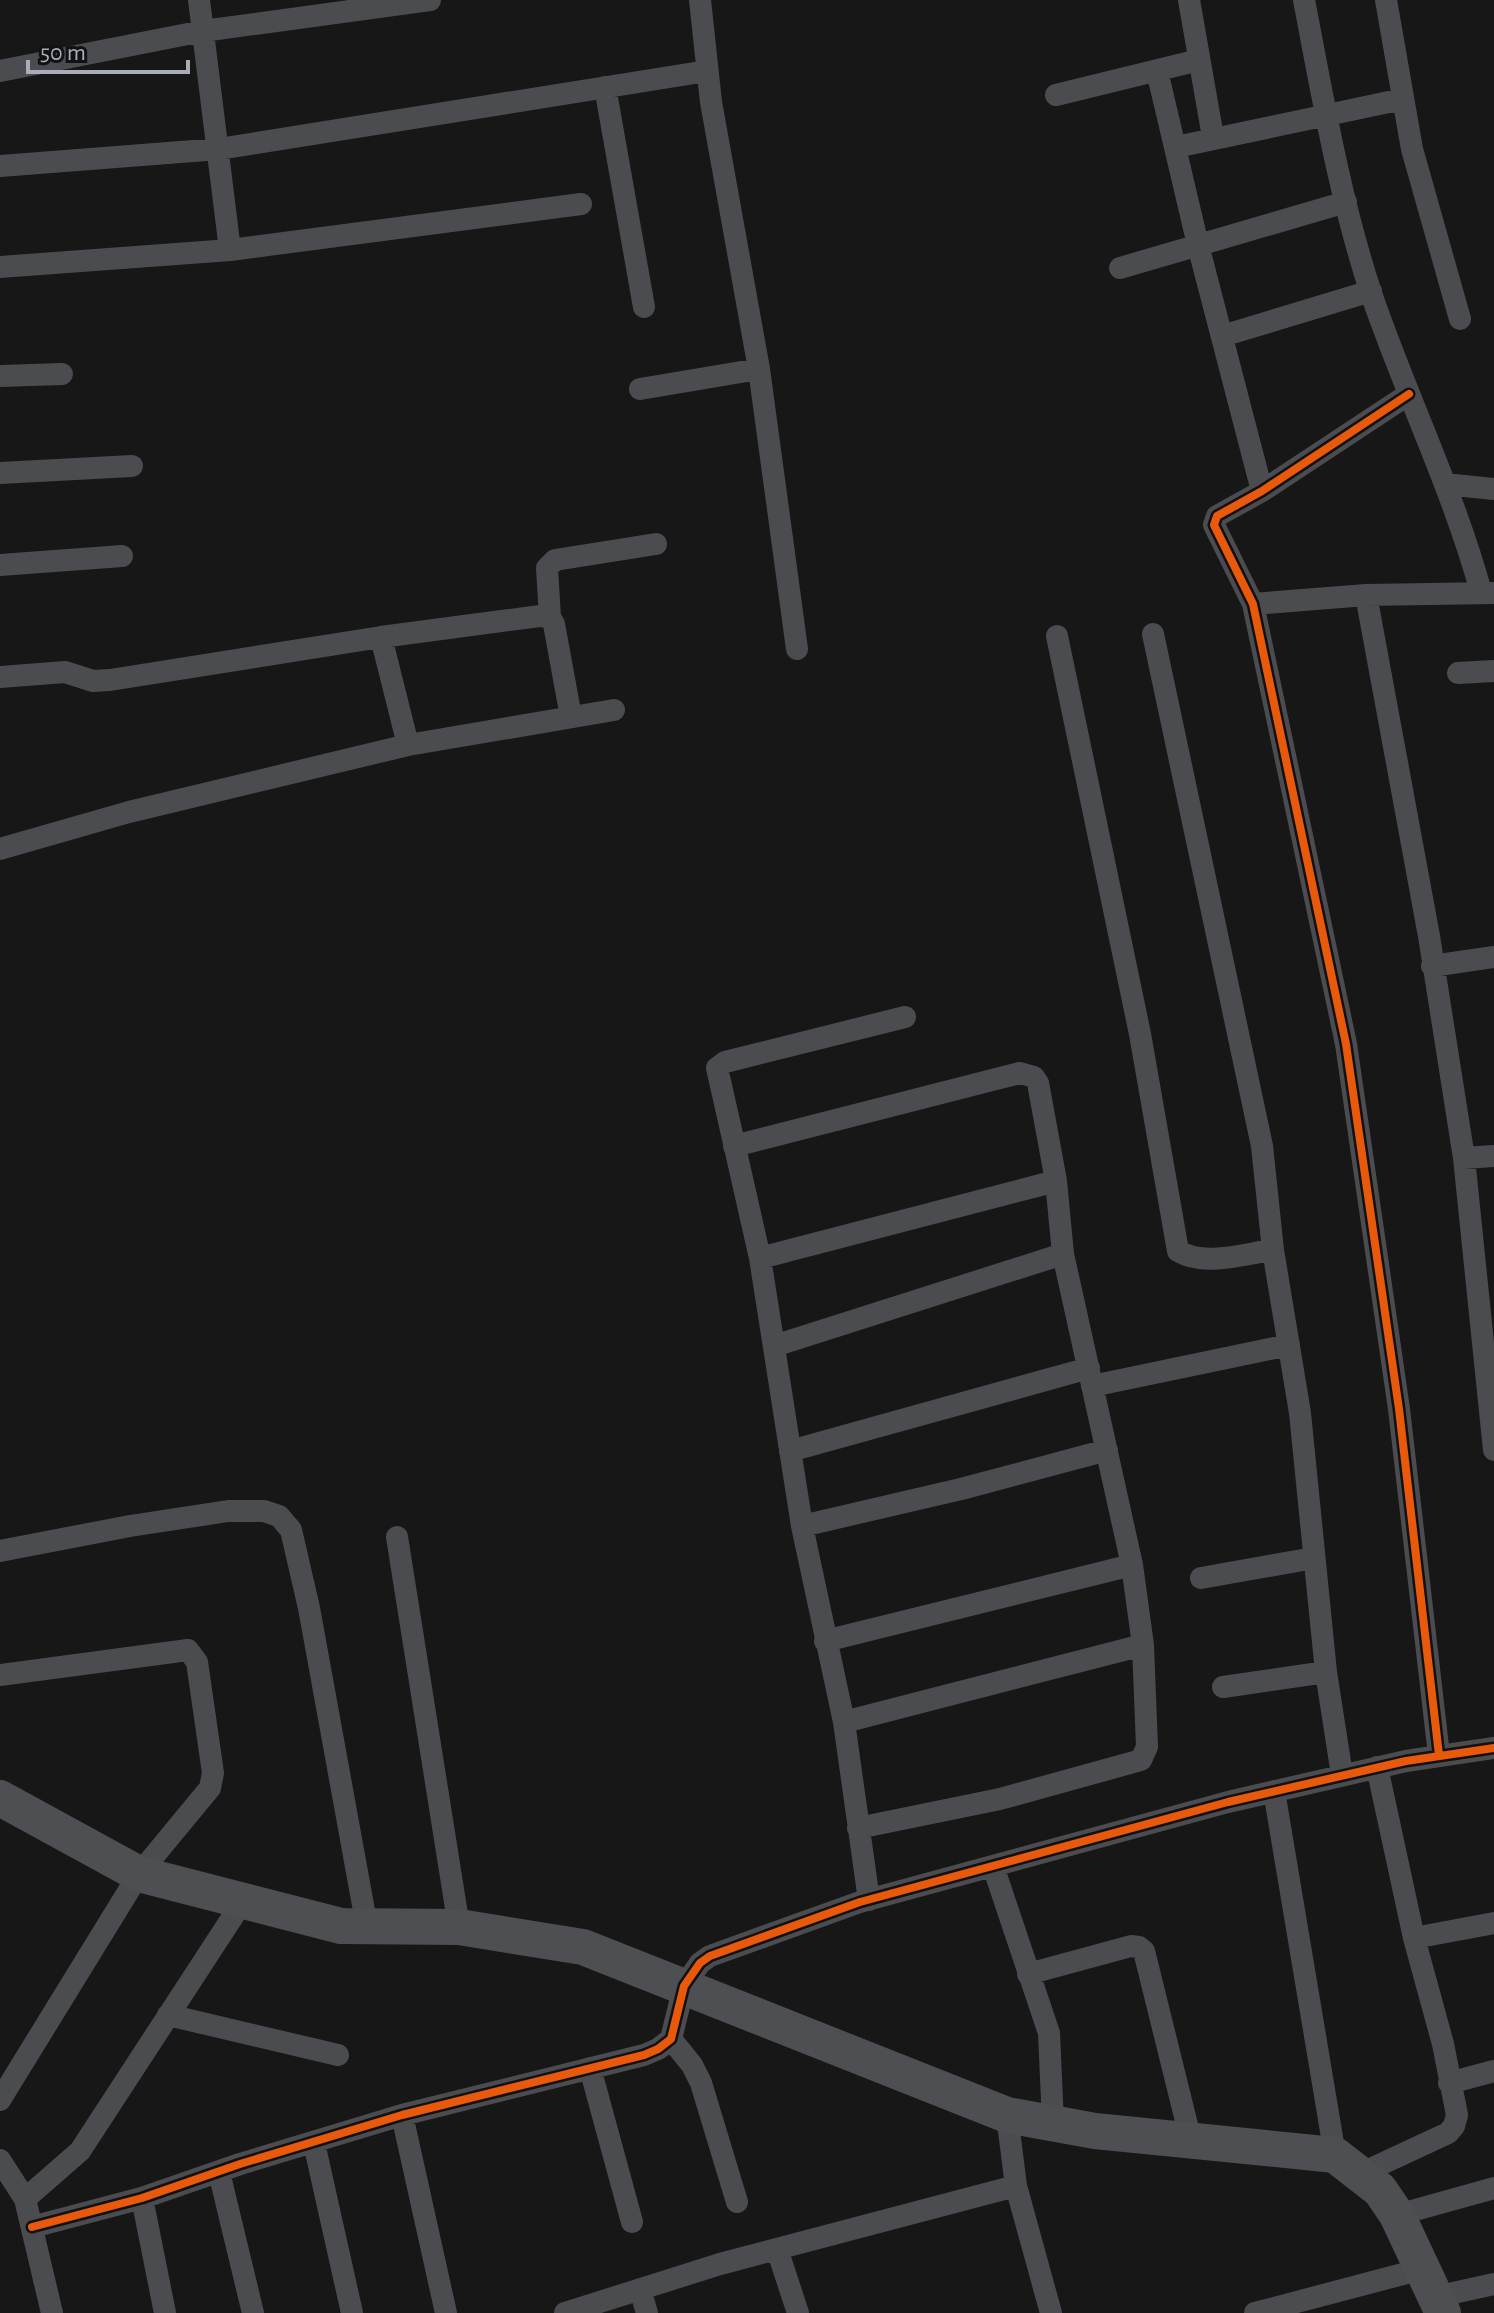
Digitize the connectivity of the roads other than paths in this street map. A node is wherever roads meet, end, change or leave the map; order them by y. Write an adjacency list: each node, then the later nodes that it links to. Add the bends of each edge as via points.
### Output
1 (199, 0): 9 (street)
2 (430, 0): 7 (street)
3 (700, 0): 12 (street)
4 (1189, 0): 10 (street)
5 (1304, 0): 17 (street)
6 (1386, 0): 16 (street)
7 (400, 2): 8 (street)
8 (290, 9): 9 (street)
9 (203, 31): 11 (street); 20 (street)
10 (1199, 60): 13 (street); 18 (street)
11 (0, 71)
12 (707, 71): 14 (street); 32 (street)
13 (1157, 71): 15 (street); 19 (street)
14 (605, 87): 20 (street); 29 (street)
15 (1056, 95)
16 (1403, 99): 17 (street); 30 (street)
17 (1325, 115): 18 (street); 22 (street)
18 (1213, 137): 19 (street)
19 (1176, 147): 24 (street)
20 (219, 149): 21 (street); 25 (street)
21 (0, 166)
22 (1346, 202): 24 (street); 28 (street)
23 (581, 204): 25 (street)
24 (1198, 245): 27 (street); 31 (street)
25 (230, 250): 26 (street)
26 (0, 267)
27 (1120, 268)
28 (1371, 291): 31 (street); 36 (street)
29 (644, 307)
30 (1460, 319)
31 (1222, 336): 41 (street)
32 (759, 369): 35 (street); 52 (street)
33 (62, 374): 34 (street)
34 (0, 376)
35 (640, 389)
36 (1409, 394): 39 (street); 41 (street)
37 (132, 466): 38 (street)
38 (0, 473)
39 (1445, 484): 40 (street); 46 (street)
40 (1494, 489)
41 (1262, 491): 45 (street, via 1217,516 1214,525)
42 (656, 544): 48 (street, via 555,560 547,568)
43 (122, 556): 44 (street)
44 (0, 565)
45 (1246, 589): 47 (street); 89 (street, via 1346,1044 1399,1409)
46 (1488, 592): 47 (street)
47 (1366, 595): 61 (street)
48 (550, 617): 51 (street); 57 (street)
49 (1153, 634): 67 (street, via 1262,1146)
50 (1057, 636): 67 (street, via 1140,1034 1178,1251 1202,1259)
51 (381, 637): 55 (street, via 110,680 65,672); 58 (street)
52 (797, 649)
53 (1494, 671): 54 (street)
54 (1458, 673)
55 (0, 677)
56 (614, 710): 57 (street)
57 (571, 717): 58 (street)
58 (408, 745): 59 (street)
59 (0, 849)
60 (1494, 957): 61 (street)
61 (1432, 966): 65 (street)
62 (905, 1017): 63 (street, via 720,1064 716,1074)
63 (734, 1146): 66 (street, via 1030,1074 1038,1083); 69 (street)
64 (1494, 1156): 65 (street)
65 (1464, 1158): 74 (street)
66 (1056, 1181): 68 (street); 69 (street)
67 (1273, 1250): 70 (street)
68 (1063, 1254): 71 (street); 72 (street)
69 (760, 1258): 71 (street)
70 (1289, 1345): 72 (street); 79 (street)
71 (774, 1346): 75 (street)
72 (1090, 1377): 73 (street); 75 (street)
73 (1107, 1450): 76 (street); 80 (street)
74 (1494, 1450)
75 (790, 1451): 76 (street)
76 (802, 1526): 82 (street)
77 (397, 1537): 101 (street)
78 (0, 1551): 100 (street, via 228,1511 279,1516 291,1530 309,1608)
79 (1314, 1558): 81 (street); 84 (street)
80 (1132, 1565): 82 (street); 83 (street)
81 (1201, 1578)
82 (825, 1641): 87 (street)
83 (1143, 1645): 87 (street); 94 (street, via 1147,1747 1141,1760 1000,1799)
84 (1326, 1672): 86 (street); 91 (street)
85 (0, 1675): 96 (street, via 176,1650 194,1655 212,1757 210,1788)
86 (1223, 1687)
87 (844, 1722): 94 (street)
88 (1494, 1748): 89 (street)
89 (1439, 1755): 90 (street)
90 (1377, 1767): 91 (street); 102 (street)
91 (1342, 1775): 92 (street)
92 (1274, 1791): 95 (street); 118 (street)
93 (0, 1798): 96 (main road)
94 (858, 1828): 97 (street)
95 (993, 1866): 97 (street); 103 (street)
96 (139, 1874): 98 (main road); 111 (street)
97 (869, 1900): 104 (street, via 721,1951 700,1963)
98 (243, 1901): 100 (main road, via 341,1926); 105 (street)
99 (1494, 1923): 102 (street)
100 (367, 1927): 101 (main road)
101 (459, 1927): 104 (main road, via 583,1947)
102 (1414, 1938): 110 (street)
103 (1028, 1974): 114 (street, via 1049,2033); 115 (street, via 1131,1946 1144,1951)
104 (684, 1986): 106 (street); 113 (main road)
105 (168, 2015): 107 (street); 123 (street, via 80,2151)
106 (671, 2039): 108 (street, via 644,2055); 124 (street, via 701,2083)
107 (338, 2055)
108 (590, 2068): 112 (street); 126 (street)
109 (1494, 2071): 110 (street)
110 (1449, 2083): 118 (street, via 1457,2115 1448,2133)
111 (0, 2100)
112 (402, 2115): 116 (street); 136 (street)
113 (1007, 2115): 114 (main road); 120 (street)
114 (1053, 2123): 115 (main road)
115 (1191, 2141): 118 (main road)
116 (314, 2143): 119 (street); 135 (street)
117 (0, 2160): 123 (street)
118 (1348, 2164): 125 (main road, via 1380,2190)
119 (219, 2172): 122 (street); 134 (street)
120 (1016, 2186): 128 (street); 140 (street)
121 (1494, 2188): 125 (street)
122 (142, 2198): 127 (street); 133 (street)
123 (25, 2199): 127 (street)
124 (737, 2202)
125 (1397, 2215): 131 (main road)
126 (632, 2222)
127 (32, 2227): 132 (street)
128 (777, 2249): 130 (street); 139 (street)
129 (1494, 2284): 131 (street)
130 (640, 2289): 137 (street); 138 (street)
131 (1433, 2293): 141 (street)
132 (49, 2312)
133 (165, 2313)
134 (253, 2313)
135 (352, 2313)
136 (446, 2313)
137 (565, 2313)
138 (647, 2313)
139 (798, 2313)
140 (1051, 2313)
141 (1255, 2313)

